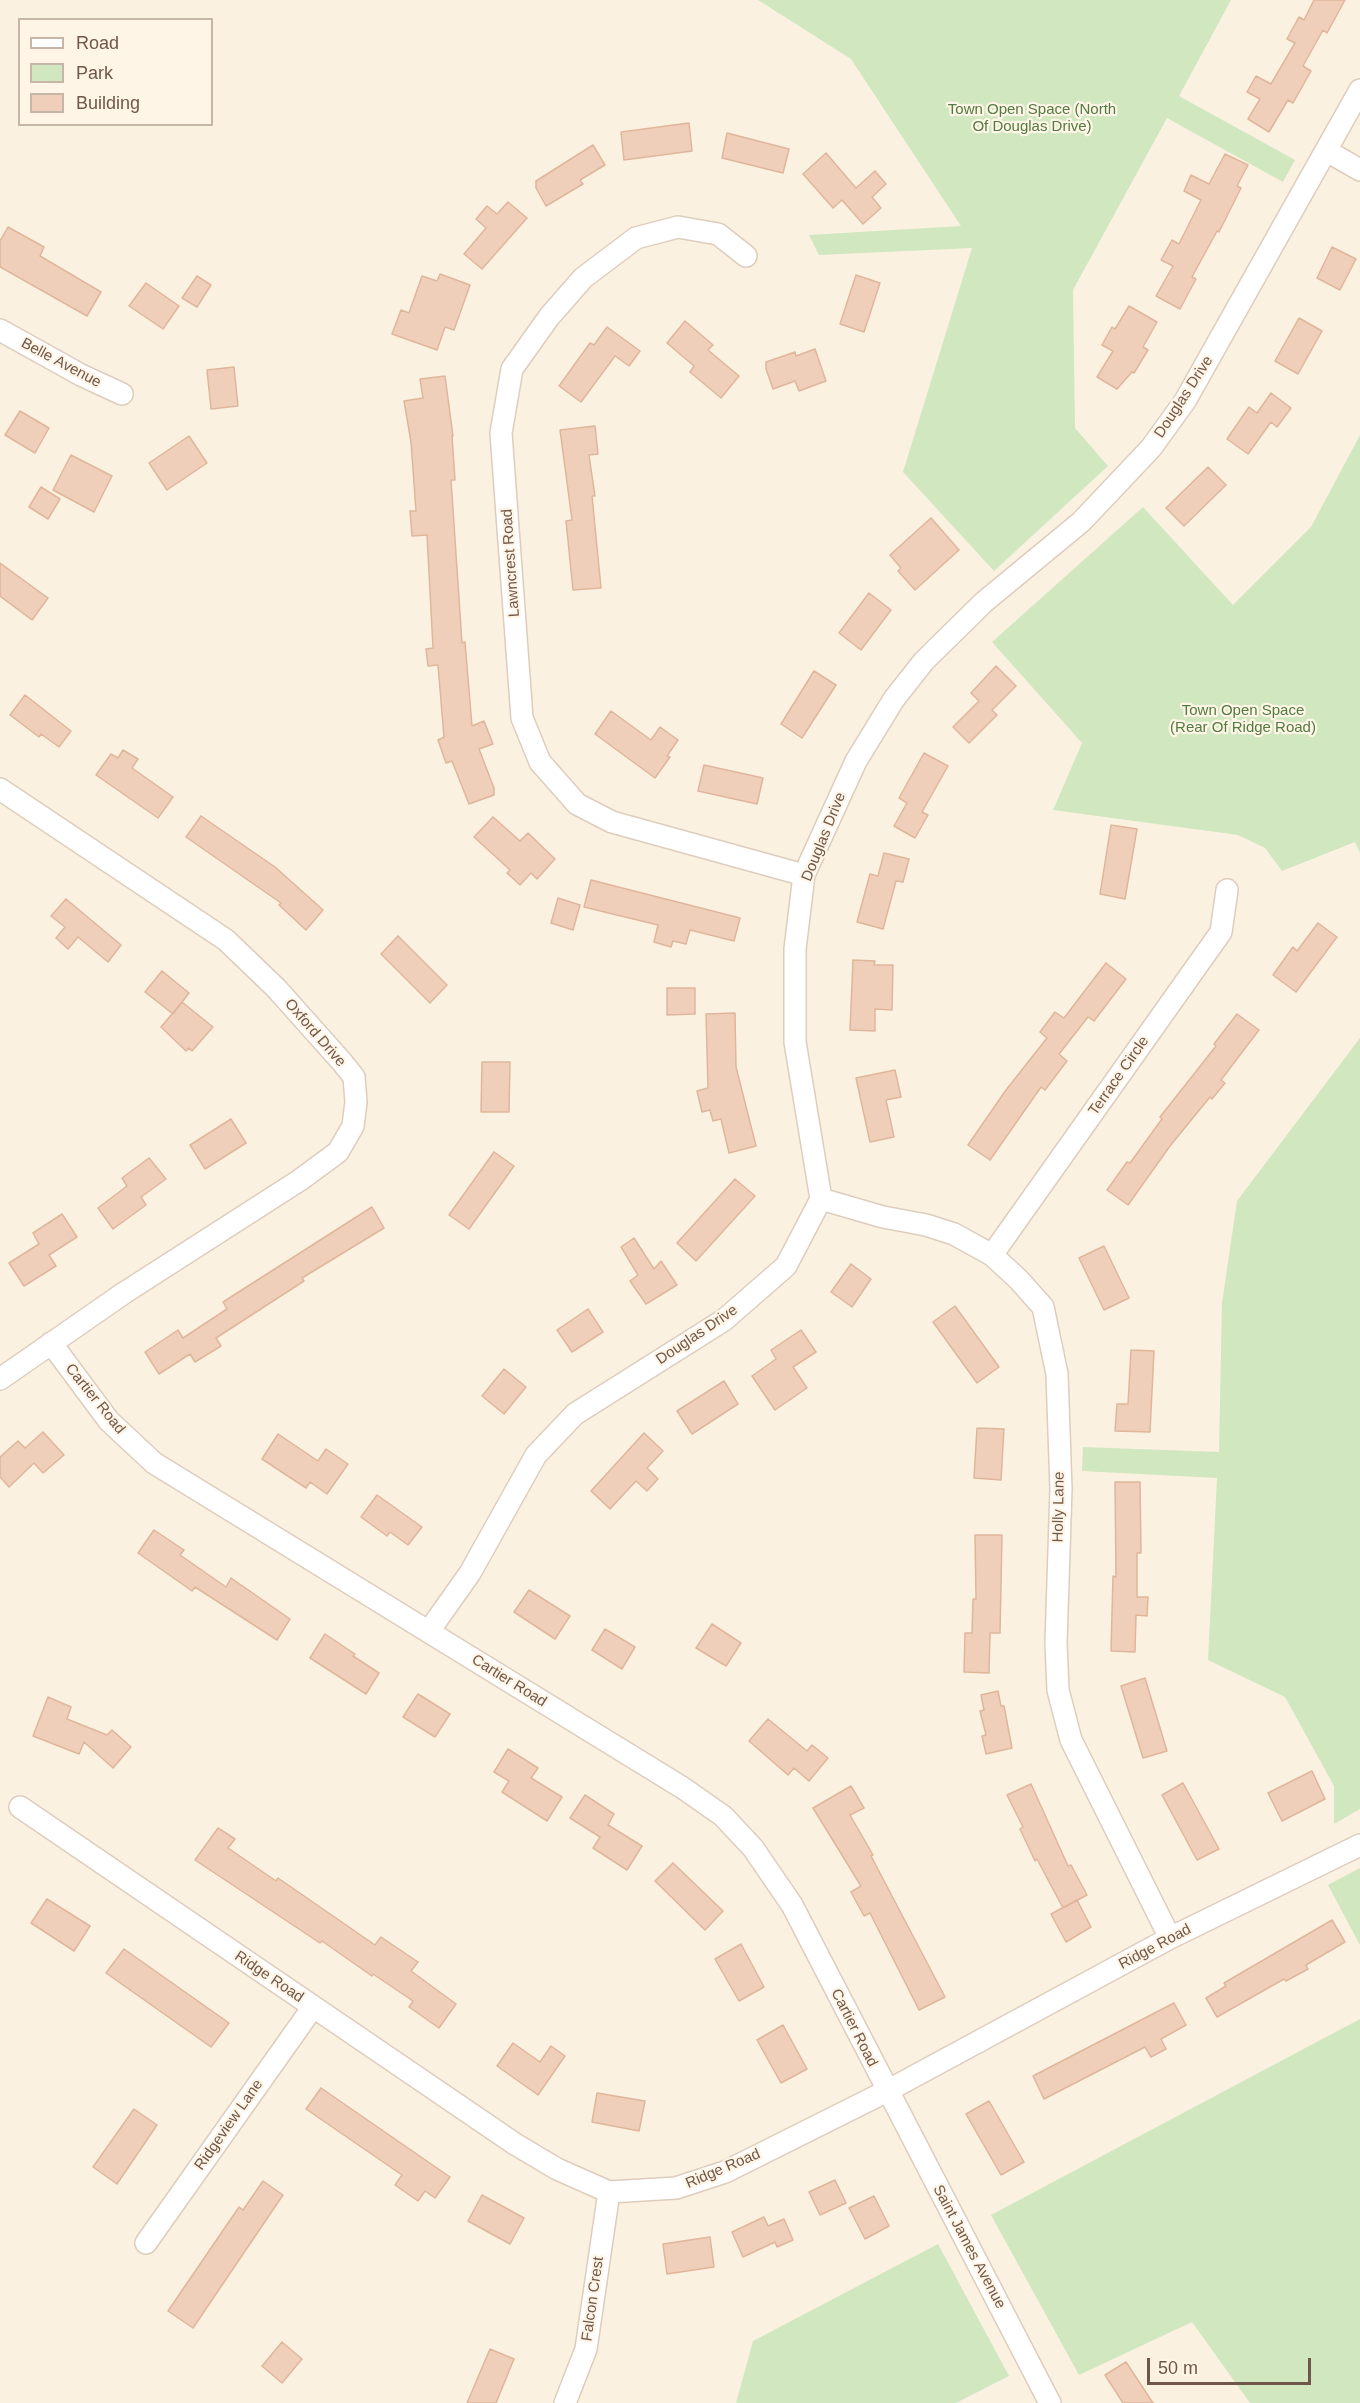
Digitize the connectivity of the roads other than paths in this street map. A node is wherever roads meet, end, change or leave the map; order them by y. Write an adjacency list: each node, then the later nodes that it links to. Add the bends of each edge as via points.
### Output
1 (1360, 90): 2 (street, Douglas Drive)
2 (1327, 151): 3 (street); 8 (street, Douglas Drive, via 1185,401 1151,448 1081,522 984,602 924,661 894,699 856,760)
3 (1360, 171)
4 (747, 256): 8 (street, Lawncrest Road, via 718,234 678,227 636,238 583,278 512,369 501,433 522,718 540,762 577,804 612,822)
5 (0, 330): 6 (street, Belle Avenue)
6 (122, 394)
7 (0, 789): 12 (street, Oxford Drive, via 226,940 276,988 354,1077 353,1126 338,1152)
8 (804, 875): 10 (street, Douglas Drive, via 795,949 795,1042)
9 (1227, 890): 11 (street, Terrace Circle, via 1221,932)
10 (820, 1199): 11 (street, Holly Lane, via 954,1234); 14 (street, Douglas Drive, via 786,1266 724,1320 575,1414 536,1455 470,1573)
11 (992, 1255): 17 (street, Holly Lane, via 1043,1307 1057,1374 1061,1489 1056,1643 1058,1690 1071,1740)
12 (51, 1343): 13 (street, Oxford Drive); 14 (street, Cartier Road, via 109,1421 154,1462)
13 (0, 1379)
14 (429, 1632): 19 (street, Cartier Road, via 723,1816 753,1848 792,1905)
15 (20, 1807): 18 (street, Ridge Road)
16 (1360, 1845): 17 (street, Ridge Road)
17 (1170, 1938): 19 (street, Ridge Road)
18 (313, 2007): 20 (street, Ridge Road, via 515,2144 557,2169); 21 (street, Ridgeview Lane)
19 (887, 2091): 20 (street, Ridge Road, via 725,2172 676,2188); 23 (street, Saint James Avenue)
20 (609, 2192): 22 (street, Falcon Crest, via 586,2349)
21 (146, 2243)
22 (565, 2403)
23 (1050, 2403)

